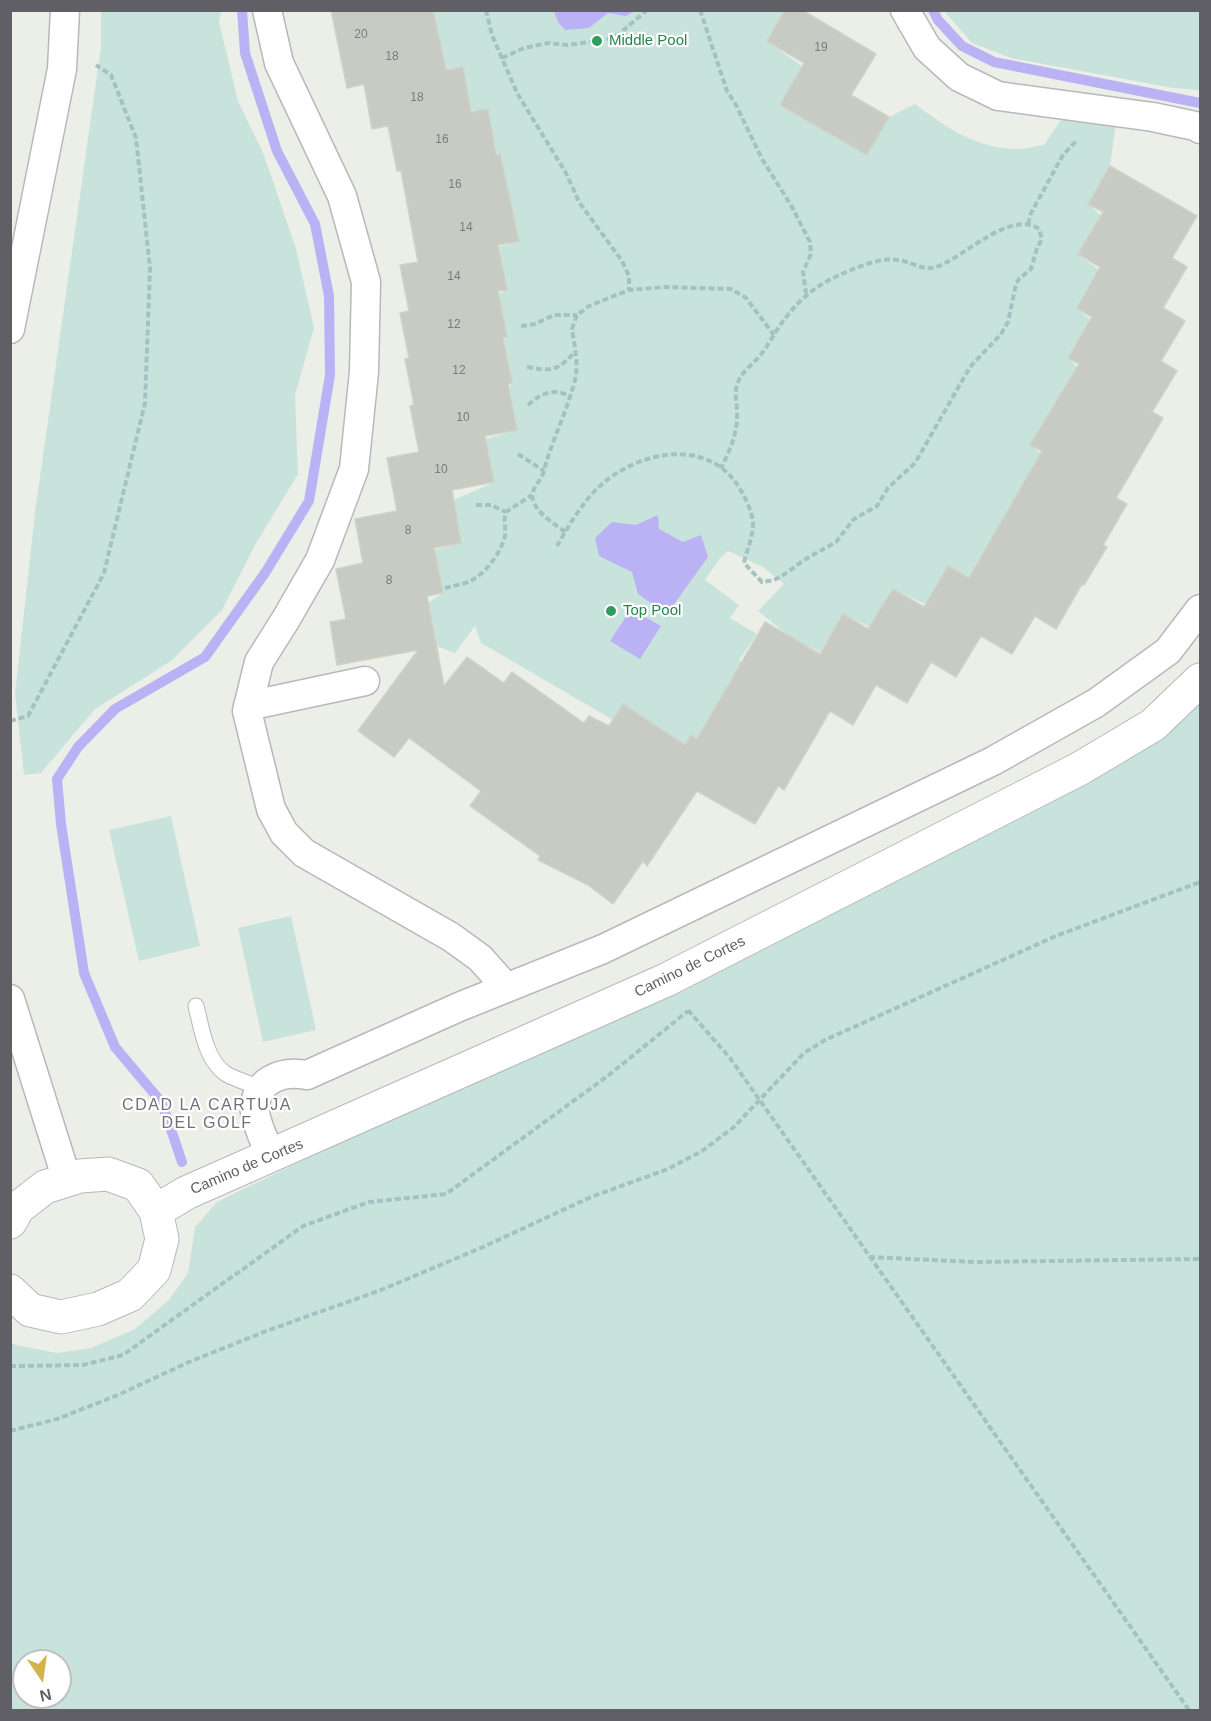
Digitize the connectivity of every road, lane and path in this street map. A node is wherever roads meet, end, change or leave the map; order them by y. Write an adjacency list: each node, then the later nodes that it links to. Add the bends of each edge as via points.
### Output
1 (65, 10): 7 (street)
2 (267, 10): 34 (street, via 279,63 342,196 366,282 364,372 354,469 320,560 259,662)
3 (486, 10): 8 (path)
4 (647, 10): 8 (path, via 606,40 548,43)
5 (700, 10): 13 (path, via 727,91 810,242 811,254 803,272)
6 (905, 10): 9 (street, via 927,48 959,77 998,96)
7 (63, 43): 16 (street, via 62,69); 35 (path, via 111,75 136,138 150,268 145,403 104,573 28,716)
8 (502, 58): 12 (path, via 517,93 566,173 579,202 622,261 629,276)
9 (1083, 107): 10 (street, via 1153,117); 11 (path, via 1080,136 1063,155)
10 (1200, 129)
11 (1028, 224): 13 (path, via 984,238 934,268 925,270 897,260 883,260 825,281); 23 (path, via 1039,229 1042,239 1031,269 1018,279 1008,322 1001,334 970,367 915,463 888,488 877,506 854,519 836,542 774,580 762,582 744,563 752,541 753,521 747,502)
12 (629, 290): 14 (path); 17 (path, via 731,289 746,298)
13 (807, 293): 17 (path)
14 (577, 315): 15 (path, via 554,315); 18 (path, via 572,329)
15 (521, 326)
16 (10, 329)
17 (774, 334): 23 (path, via 737,384 736,432)
18 (575, 352): 19 (path, via 552,370); 20 (path, via 576,375)
19 (526, 367)
20 (570, 396): 21 (path, via 560,391 547,393); 24 (path)
21 (528, 405)
22 (518, 454): 24 (path)
23 (721, 468): 28 (path, via 700,457 680,454 655,456 631,465 599,486)
24 (544, 471): 25 (path)
25 (532, 495): 27 (path); 28 (path, via 540,513)
26 (476, 505): 27 (path, via 491,505)
27 (506, 512): 30 (path, via 501,547 488,565 468,582)
28 (565, 532): 29 (path)
29 (556, 546)
30 (445, 588)
31 (1200, 609): 38 (street, via 1168,651 1096,703 993,761 603,949)
32 (1200, 680): 37 (street, Camino de Cortes, via 1153,725 1079,769)
33 (365, 681): 34 (street)
34 (248, 706): 38 (street, via 271,809 284,833 304,853 451,937 480,958)
35 (10, 721)
36 (1200, 882): 43 (path, via 1056,936 825,1040 804,1053)
37 (666, 980): 41 (path); 44 (street, Camino de Cortes)
38 (506, 987): 42 (street, via 307,1075 282,1074)
39 (10, 999): 45 (street)
40 (196, 1006): 42 (lane, via 208,1052 216,1065 228,1075)
41 (689, 1011): 43 (path, via 730,1058); 51 (path, via 609,1076 446,1194 369,1202 303,1227 123,1355 83,1365)
42 (262, 1088): 44 (street, via 255,1113)
43 (759, 1101): 48 (path); 52 (path, via 734,1127 702,1151 668,1169 591,1197 381,1290 199,1358 118,1395 57,1419)
44 (266, 1143): 46 (street, Camino de Cortes)
45 (67, 1180): 46 (street, via 108,1174 138,1185); 47 (street, via 45,1187 18,1208)
46 (156, 1211): 50 (street, via 162,1239 154,1270 130,1295 98,1309 61,1317 30,1310)
47 (10, 1222)
48 (869, 1257): 49 (path, via 974,1262); 53 (path)
49 (1200, 1259)
50 (10, 1291)
51 (10, 1366)
52 (10, 1431)
53 (1189, 1710)

